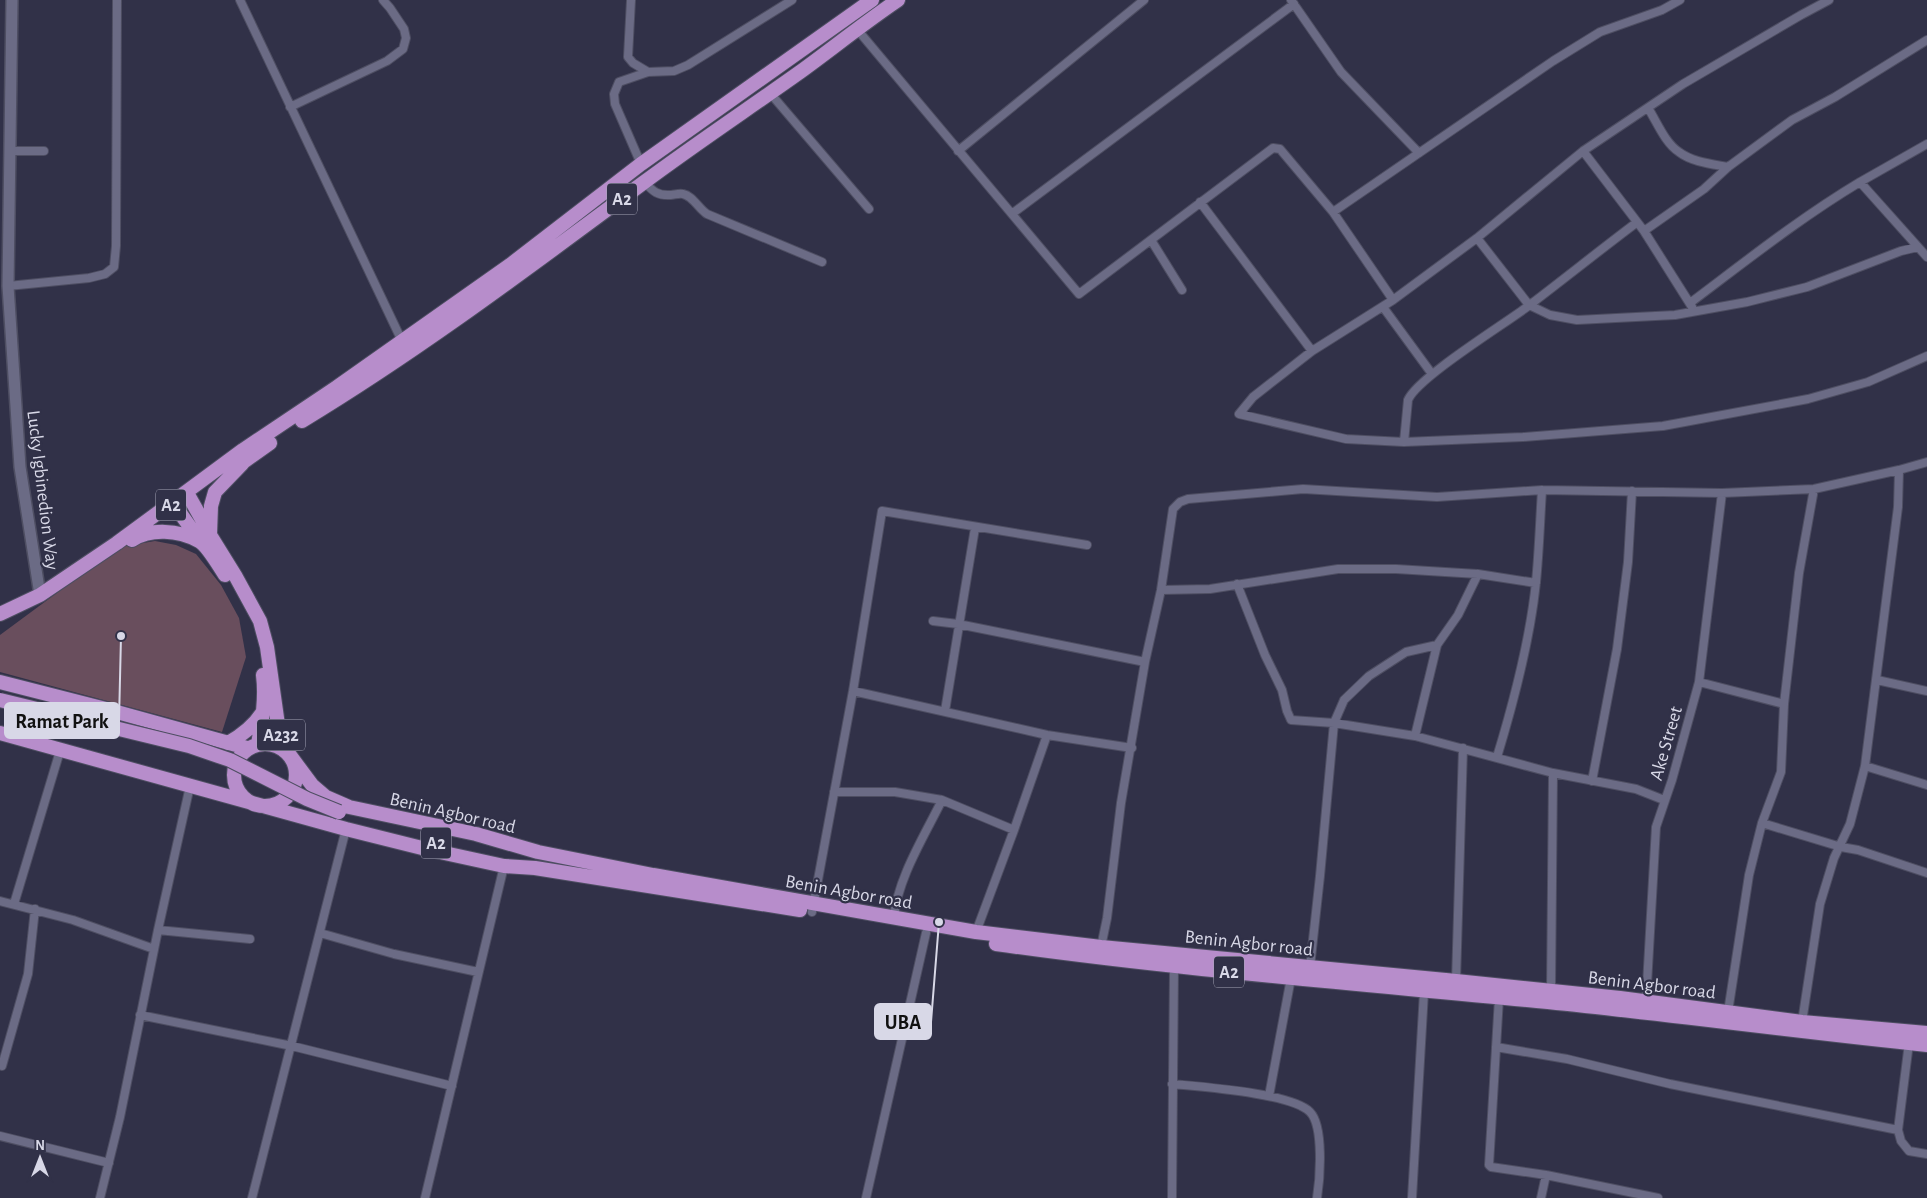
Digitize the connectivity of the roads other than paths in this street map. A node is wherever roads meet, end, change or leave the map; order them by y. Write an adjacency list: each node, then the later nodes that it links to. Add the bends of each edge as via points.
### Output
1 (12, 0): 20 (street, Lucky Igbinedion Way)
2 (117, 0): 40 (street, via 114,266 105,274 88,278)
3 (240, 0): 17 (street)
4 (383, 0): 17 (street, via 404,29 403,49 387,61)
5 (631, 0): 15 (street, via 628,56)
6 (792, 0): 15 (street, via 688,65 674,71)
7 (872, 0): 25 (highway, A2)
8 (898, 0): 13 (highway, A2)
9 (1144, 0): 22 (street)
10 (1680, 0): 24 (street, via 1662,10 1600,32 1552,61)
11 (1829, 0): 18 (street, via 1683,84)
12 (1293, 2): 24 (street, via 1341,72); 32 (street)
13 (856, 28): 16 (highway, A2); 22 (street)
14 (1927, 40): 26 (street, via 1792,120)
15 (648, 72): 25 (street, via 618,82 614,94 614,104)
16 (770, 93): 27 (highway, A2); 30 (street)
17 (290, 107): 47 (street)
18 (1648, 108): 23 (street); 26 (street, via 1680,154)
19 (1927, 144): 28 (street)
20 (10, 151): 21 (street); 40 (street, Lucky Igbinedion Way)
21 (44, 151)
22 (958, 151): 32 (street)
23 (1583, 151): 33 (street); 35 (street)
24 (1419, 153): 31 (street)
25 (641, 164): 47 (highway, A2, via 539,244)
26 (1728, 167): 34 (street, via 1704,189)
27 (644, 182): 39 (street, via 655,194 683,194 693,199 707,214); 51 (highway, A2, via 500,288)
28 (1860, 182): 37 (street); 43 (street, via 1826,202)
29 (1200, 202): 31 (street, via 1277,148); 36 (street); 48 (street)
30 (869, 209)
31 (1333, 212): 42 (street)
32 (1013, 213): 36 (street, via 1079,294)
33 (1636, 222): 34 (street); 44 (street)
34 (1644, 232): 43 (street)
35 (1477, 238): 42 (street); 44 (street)
36 (1151, 240): 41 (street)
37 (1918, 248): 38 (street); 46 (street, via 1901,251 1807,287)
38 (1927, 257)
39 (822, 262)
40 (8, 286): 70 (street, Lucky Igbinedion Way, via 20,467)
41 (1182, 290)
42 (1392, 300): 45 (street)
43 (1690, 303): 46 (street)
44 (1529, 305): 46 (street, via 1550,315 1578,320 1675,315); 50 (street)
45 (1383, 306): 48 (street); 50 (street)
46 (1694, 311)
47 (402, 341): 51 (highway, A2)
48 (1312, 351): 52 (street, via 1253,397 1239,414 1346,439)
49 (1927, 356): 52 (street, via 1868,382 1808,399 1663,426 1523,438)
50 (1432, 374): 52 (street, via 1410,394)
51 (341, 391): 54 (highway, A2); 60 (highway, A2, via 244,450)
52 (1404, 442)
53 (1927, 462): 55 (street)
54 (242, 464): 60 (highway); 64 (highway, via 215,492)
55 (1899, 470): 56 (street); 77 (street, via 1898,507)
56 (1814, 489): 59 (street); 83 (street, via 1799,573)
57 (1542, 490): 58 (street); 67 (street); 69 (street, via 1437,497 1303,489 1188,499 1173,509)
58 (1632, 491): 59 (street); 100 (street, via 1628,562 1617,649)
59 (1722, 493): 79 (street, Ake Street)
60 (190, 496): 61 (highway, A2); 64 (highway)
61 (175, 507): 63 (highway); 64 (highway); 70 (highway, A2)
62 (975, 528): 65 (street); 74 (street); 80 (street, via 882,511)
63 (141, 534): 64 (highway, via 158,531); 73 (highway, via 40,602)
64 (205, 538): 86 (highway, via 252,622 262,659); 96 (highway, Benin Agbor road / A232, via 236,577 260,621 280,732)
65 (1087, 545)
66 (1478, 574): 67 (street); 68 (street, via 1338,569); 75 (street, via 1458,615)
67 (1536, 583): 97 (street, via 1514,700)
68 (1238, 584): 69 (street, via 1210,589); 87 (street, via 1282,690 1291,720)
69 (1161, 590): 76 (street)
70 (40, 595): 71 (highway, A2)
71 (0, 614)
72 (933, 621): 74 (street)
73 (0, 623)
74 (958, 624): 76 (street); 85 (street)
75 (1437, 645): 87 (street, via 1406,652 1369,676 1344,700); 90 (street)
76 (1145, 662): 93 (street)
77 (1877, 680): 81 (street); 98 (street)
78 (0, 682): 91 (highway)
79 (1699, 682): 83 (street); 105 (street, Ake Street)
80 (852, 691): 85 (street); 103 (street)
81 (1927, 691)
82 (0, 700): 107 (highway, A2, bridge, via 190,746 230,760 307,799)
83 (1784, 704): 108 (street, via 1781,772)
84 (0, 709): 107 (highway, A2, via 187,754 228,769 305,808)
85 (945, 711): 89 (street)
86 (263, 712): 91 (highway, via 256,723); 92 (highway)
87 (1334, 723): 90 (street); 128 (street)
88 (0, 732): 95 (highway, Benin Agbor road)
89 (1047, 735): 93 (street); 109 (street)
90 (1415, 736): 94 (street)
91 (228, 743): 92 (highway)
92 (253, 746): 96 (highway, via 275,745); 106 (highway, via 236,762 233,779 240,795)
93 (1132, 748): 125 (street)
94 (1463, 748): 97 (street); 131 (street)
95 (60, 750): 102 (highway, Benin Agbor road); 116 (street)
96 (289, 754): 106 (highway, via 296,771 295,784 289,794 274,805); 111 (highway, Benin Agbor road / A232, via 312,785 326,797 349,807 476,834)
97 (1496, 757): 99 (street)
98 (1865, 766): 101 (street); 110 (street)
99 (1554, 774): 100 (street); 132 (street)
100 (1592, 781): 105 (street, via 1636,789)
101 (1927, 785)
102 (190, 786): 106 (highway, Benin Agbor road); 120 (street)
103 (834, 792): 104 (street, via 895,792); 117 (street)
104 (942, 800): 109 (street); 119 (street, via 910,866)
105 (1664, 800): 135 (street, Ake Street, via 1656,827)
106 (255, 805): 107 (highway, Benin Agbor road)
107 (341, 821): 111 (highway, A2); 112 (highway, Benin Agbor road, via 426,849); 113 (highway, A2); 122 (street)
108 (1762, 823): 110 (street); 136 (street, via 1749,874)
109 (1014, 830): 121 (street)
110 (1841, 847): 114 (street); 138 (street, via 1834,858 1820,904)
111 (538, 852): 117 (highway, Benin Agbor road / A2)
112 (504, 866): 113 (highway, Benin Agbor road); 129 (street)
113 (535, 868): 117 (highway, Benin Agbor road / A2)
114 (1927, 873)
115 (0, 901): 116 (street)
116 (14, 904): 118 (street)
117 (813, 908): 119 (highway, Benin Agbor road / A2); 123 (highway, Benin Agbor road / A2)
118 (35, 909): 126 (street); 144 (street, via 28,974)
119 (894, 918): 121 (highway, Benin Agbor road / A2)
120 (158, 930): 124 (street); 126 (street)
121 (976, 932): 125 (highway, Benin Agbor road / A2)
122 (320, 933): 129 (street, via 394,954); 142 (street)
123 (926, 933): 127 (highway, Benin Agbor road / A2); 158 (street)
124 (250, 939)
125 (1101, 947): 128 (highway, Benin Agbor road / A2)
126 (154, 949): 137 (street)
127 (1174, 966): 130 (highway, Benin Agbor road / A2); 146 (street)
128 (1310, 967): 131 (highway, Benin Agbor road / A2)
129 (478, 972): 147 (street)
130 (1291, 978): 133 (highway, Benin Agbor road / A2); 148 (street)
131 (1456, 980): 132 (highway, Benin Agbor road / A2)
132 (1551, 991): 135 (highway, Benin Agbor road / A2)
133 (1424, 992): 134 (highway, Benin Agbor road / A2); 161 (street)
134 (1499, 998): 140 (highway, Benin Agbor road / A2); 143 (street)
135 (1646, 1002): 136 (highway, Benin Agbor road / A2)
136 (1728, 1012): 138 (highway, Benin Agbor road / A2)
137 (140, 1015): 142 (street); 152 (street)
138 (1802, 1022): 139 (highway, Benin Agbor road / A2)
139 (1927, 1033)
140 (1909, 1043): 141 (highway, Benin Agbor road / A2); 149 (street)
141 (1927, 1045)
142 (292, 1046): 147 (street); 156 (street)
143 (1496, 1047): 149 (street, via 1567,1059 1670,1084); 153 (street, via 1489,1165)
144 (3, 1051): 145 (street)
145 (2, 1066)
146 (1172, 1084): 148 (street); 159 (street)
147 (452, 1086): 157 (street)
148 (1269, 1096): 160 (street, via 1310,1112 1317,1124 1321,1174)
149 (1898, 1130): 151 (street, via 1900,1141 1909,1152)
150 (0, 1136): 152 (street)
151 (1927, 1154)
152 (109, 1163): 155 (street)
153 (1546, 1176): 154 (street); 162 (street)
154 (1640, 1196): 163 (street)
155 (100, 1198)
156 (252, 1198)
157 (425, 1198)
158 (866, 1198)
159 (1172, 1198)
160 (1317, 1198)
161 (1412, 1198)
162 (1541, 1198)
163 (1658, 1198)

